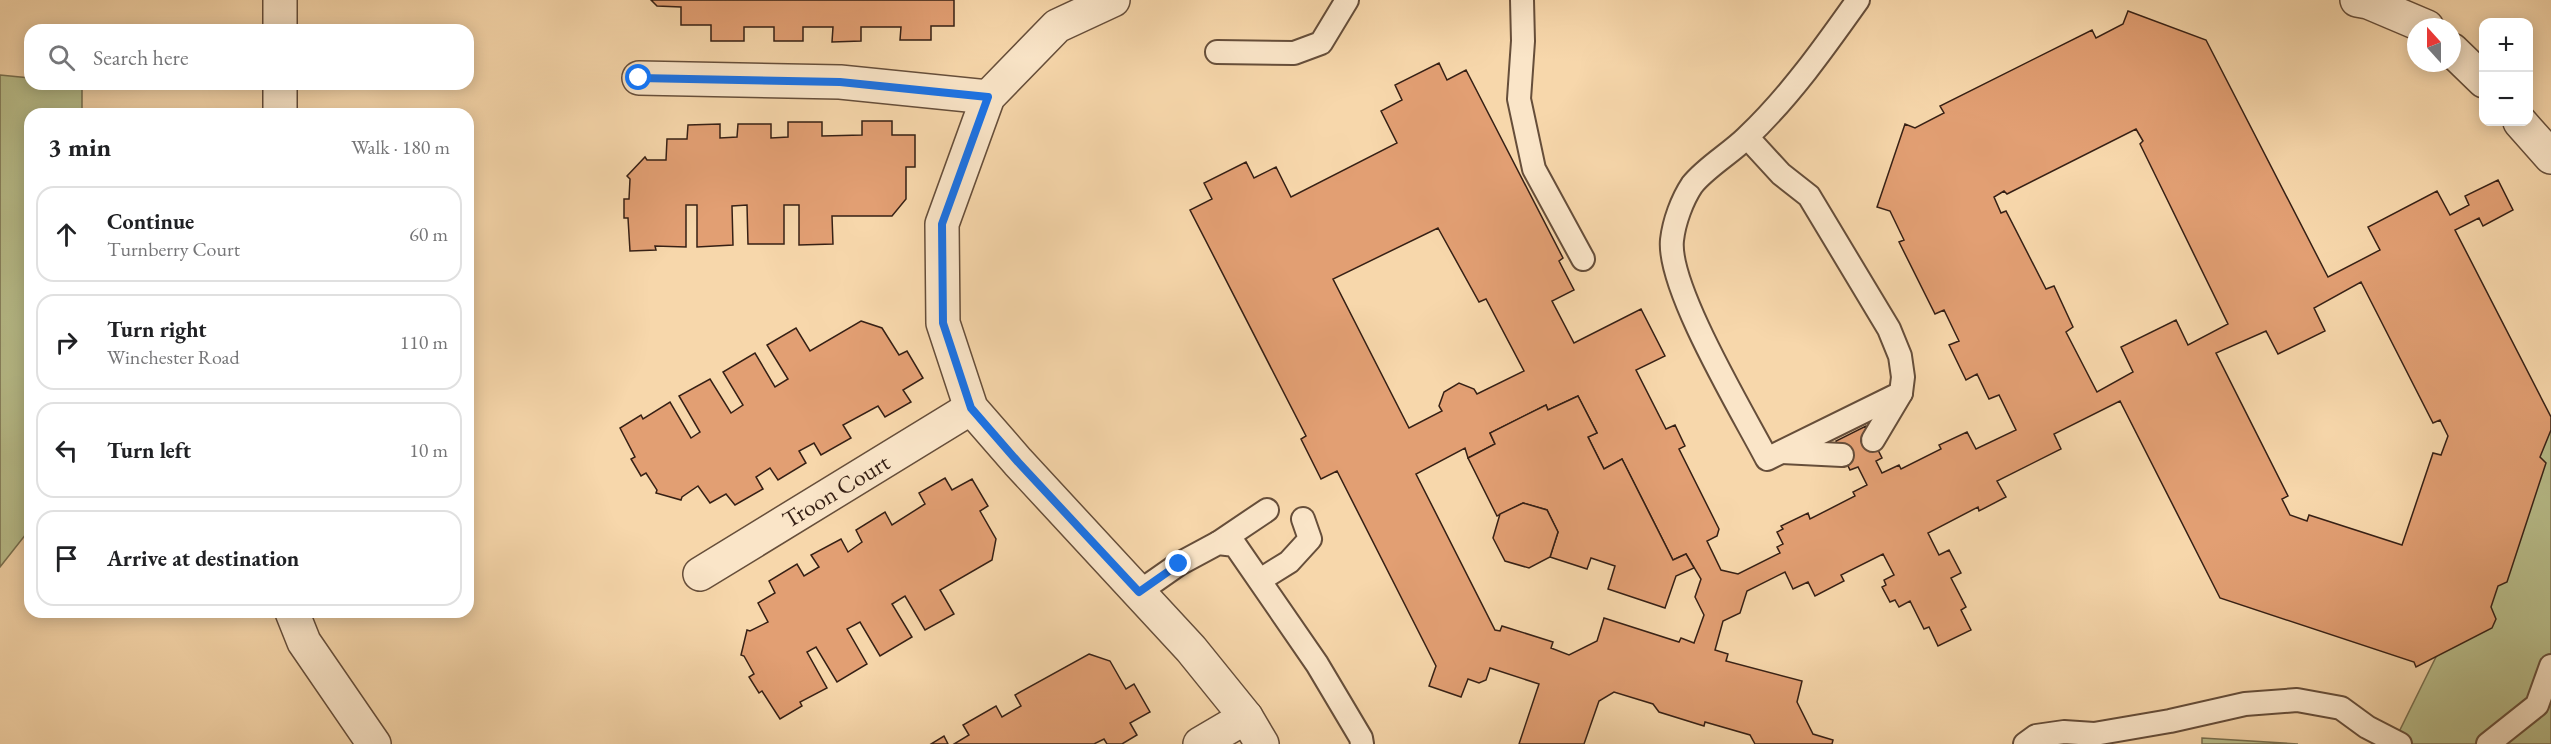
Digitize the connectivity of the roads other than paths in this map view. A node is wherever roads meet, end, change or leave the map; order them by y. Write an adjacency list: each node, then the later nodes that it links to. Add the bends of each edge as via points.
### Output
1 (280, 0): 8 (street)
2 (1113, 0): 14 (street, via 1057,26)
3 (1347, 0): 9 (lane, via 1321,44 1294,53)
4 (1522, 0): 19 (lane, via 1524,41 1519,99 1534,169)
5 (1858, 0): 17 (lane, via 1811,67)
6 (2357, 0): 7 (street)
7 (2407, 19)
8 (280, 24)
9 (1216, 52)
10 (2461, 59): 11 (street)
11 (2479, 76)
12 (639, 78): 14 (street, via 840,82)
13 (280, 90): 15 (street)
14 (988, 97): 21 (street, via 942,224 943,323)
15 (280, 108)
16 (2524, 126): 18 (street)
17 (1747, 137): 20 (lane, via 1781,174 1809,196 1889,329 1900,356); 23 (lane, via 1693,184 1679,211 1671,241 1676,271 1696,323 1767,459)
18 (2551, 157)
19 (1583, 259)
20 (1901, 393): 22 (lane); 23 (lane)
21 (971, 408): 28 (street, Troon Court); 30 (street)
22 (1873, 440)
23 (1781, 452): 24 (lane)
24 (1842, 455)
25 (1267, 510): 27 (lane)
26 (1303, 519): 29 (lane, via 1310,539 1289,562)
27 (1218, 543): 29 (lane, via 1235,545); 30 (lane)
28 (700, 574)
29 (1260, 580): 36 (lane, via 1317,664)
30 (1139, 592): 33 (street, via 1191,649)
31 (294, 618): 34 (street, via 304,642)
32 (2551, 666): 39 (lane, via 2537,705)
33 (1254, 730): 35 (street)
34 (374, 744)
35 (1200, 744)
36 (1362, 744)
37 (2025, 744): 38 (lane, via 2036,736 2064,732 2094,734 2245,704 2297,700 2342,708 2367,728)
38 (2400, 744)
39 (2488, 744)

